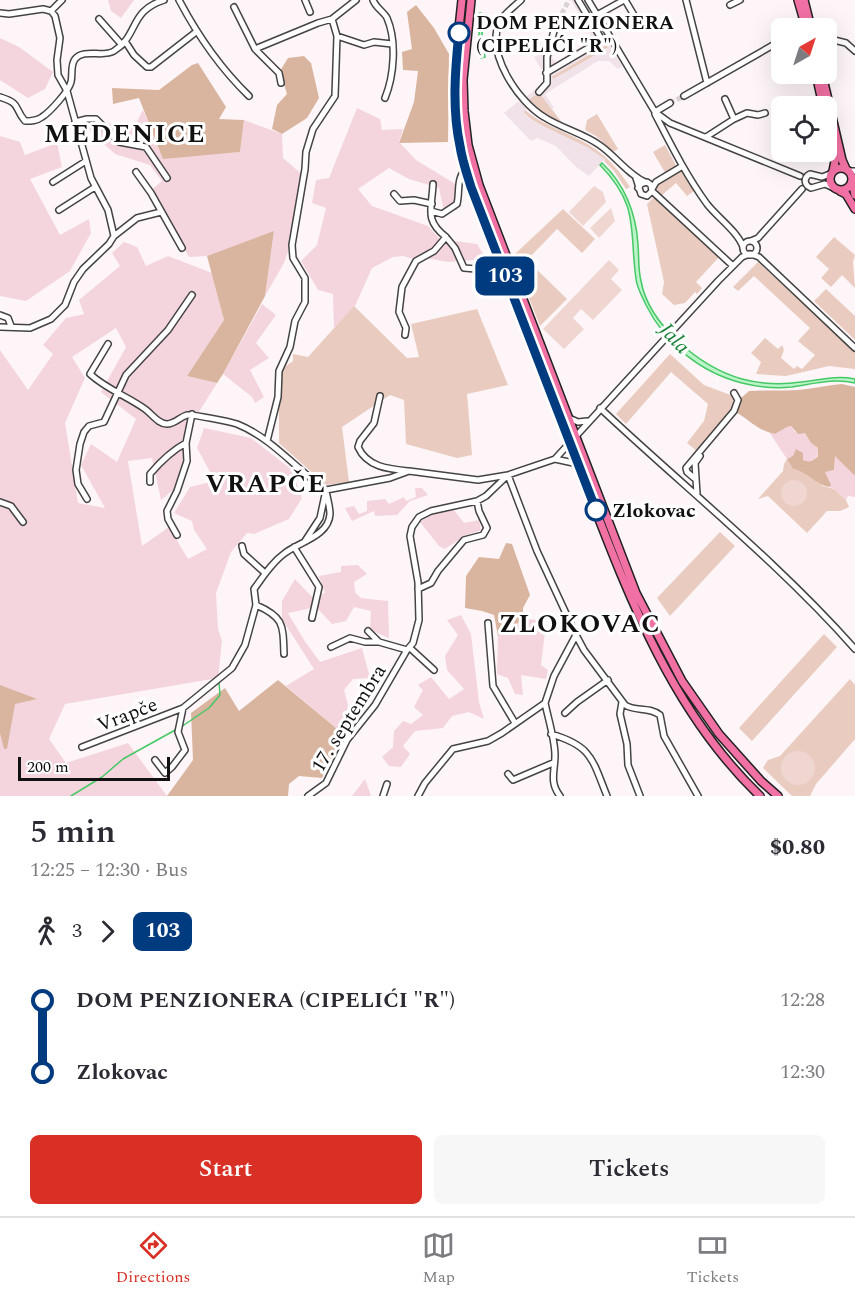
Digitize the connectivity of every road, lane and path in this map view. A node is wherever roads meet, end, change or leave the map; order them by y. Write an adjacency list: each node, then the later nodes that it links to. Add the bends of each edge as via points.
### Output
1 (62, 0): 20 (street)
2 (164, 0): 33 (street, via 144,8)
3 (179, 0): 30 (street)
4 (305, 0): 21 (street)
5 (356, 0): 17 (street)
6 (373, 0): 34 (street, via 387,18)
7 (462, 0): 58 (main road, via 455,79 459,146)
8 (471, 0): 105 (main road, via 463,80 468,145 479,185)
9 (521, 0): 63 (street, via 502,19 496,39 500,61 520,98 546,118 598,144)
10 (578, 0): 38 (street, via 602,40)
11 (588, 0): 23 (street)
12 (625, 0): 23 (street); 29 (street)
13 (686, 0): 40 (street)
14 (740, 0): 18 (street)
15 (798, 0): 24 (main road)
16 (804, 0): 25 (main road)
17 (350, 2): 27 (street)
18 (730, 4)
19 (234, 7): 36 (street)
20 (51, 11): 22 (street); 42 (street, via 59,29 58,75)
21 (310, 12)
22 (0, 13)
23 (597, 15): 50 (street)
24 (803, 18)
25 (808, 18)
26 (99, 19): 33 (street)
27 (332, 19): 31 (street); 36 (street)
28 (555, 27): 38 (street)
29 (641, 27)
30 (196, 32): 33 (street, via 151,67); 44 (street, via 231,79)
31 (337, 36): 34 (street, via 364,45); 108 (street, via 335,96 313,129 306,152 292,245 293,258 307,286 305,302 279,371 278,397)
32 (837, 41): 37 (street)
33 (123, 43): 42 (street, via 110,53 82,54 76,58)
34 (392, 44): 47 (street, via 390,87)
35 (771, 46): 40 (street)
36 (255, 49): 39 (street, via 279,73)
37 (855, 51)
38 (546, 74): 43 (street, via 547,83)
39 (281, 83)
40 (707, 83): 45 (street)
41 (824, 84): 61 (main road, via 842,160)
42 (66, 91): 46 (street, via 43,117 33,121 25,121 12,101); 53 (street)
43 (539, 92)
44 (249, 96)
45 (684, 96)
46 (0, 97)
47 (385, 98)
48 (725, 99): 52 (street)
49 (670, 103): 50 (street)
50 (655, 112): 54 (street, via 670,123); 57 (street)
51 (765, 113): 52 (street, via 747,113)
52 (734, 119): 54 (street)
53 (75, 122): 55 (street); 62 (street, via 96,119 119,142 146,147)
54 (705, 137): 67 (street, via 800,176)
55 (86, 161): 65 (street); 69 (street)
56 (835, 162): 60 (main road)
57 (681, 167): 66 (street); 83 (street, via 710,209)
58 (466, 169): 79 (street, via 458,183 457,204 442,214); 90 (main road)
59 (136, 172): 78 (street)
60 (832, 173): 61 (main road, via 839,168); 67 (street, via 824,177 812,174); 71 (main road, via 830,182)
61 (851, 174): 71 (main road, via 846,189); 74 (main road)
62 (166, 178)
63 (636, 178): 64 (street); 70 (street)
64 (646, 182): 66 (street); 70 (street); 72 (street)
65 (52, 183)
66 (656, 183): 72 (street)
67 (806, 183): 71 (street, via 813,188 825,184); 82 (street)
68 (433, 184): 75 (street)
69 (95, 187): 77 (street); 80 (street, via 108,210)
70 (638, 188): 72 (street, via 643,196)
71 (837, 189): 76 (main road)
72 (652, 190): 91 (street)
73 (394, 194): 75 (street, via 400,201)
74 (855, 195)
75 (432, 204): 79 (street)
76 (855, 209)
77 (59, 210)
78 (161, 212): 80 (street, via 137,218); 85 (street)
79 (431, 212): 81 (street, via 434,226)
80 (114, 236): 94 (street, via 83,270 65,305 51,319 30,328)
81 (446, 237): 90 (street, via 465,268); 96 (street, via 416,261 402,286 399,312)
82 (758, 238): 84 (street); 87 (street)
83 (740, 240): 84 (street); 86 (street)
84 (750, 241): 86 (street); 87 (street)
85 (182, 248)
86 (743, 248): 88 (street)
87 (756, 248): 88 (street, 17. septembra); 89 (street)
88 (747, 255): 89 (street); 91 (street, 17. septembra)
89 (759, 257): 98 (street)
90 (501, 263): 109 (main road)
91 (733, 266): 102 (street, 17. septembra)
92 (192, 295): 99 (street, via 168,330 126,375)
93 (0, 315): 94 (street, via 8,318)
94 (11, 326): 95 (street)
95 (0, 327)
96 (405, 335)
97 (108, 344): 99 (street, via 90,374)
98 (855, 348)
99 (119, 392): 103 (street, via 163,424); 119 (street, via 104,422 89,426 80,444 76,470 78,484)
100 (734, 393): 115 (street, via 738,400 734,411 686,468)
101 (380, 396): 113 (street, via 374,423 358,447 374,464)
102 (600, 408): 106 (street, 17. septembra); 118 (street)
103 (192, 414): 108 (street, via 233,422); 110 (street)
104 (735, 416): 115 (street, via 697,460)
105 (571, 419): 106 (street); 107 (main road)
106 (588, 421): 107 (street, 17. septembra)
107 (576, 434): 109 (street, 17. septembra); 159 (main road, via 636,593 682,681 719,734)
108 (267, 441): 117 (street)
109 (570, 442): 111 (street, 17. septembra); 112 (main road)
110 (186, 443): 116 (street, via 161,460 150,474); 123 (street, via 187,460 167,511)
111 (555, 459): 112 (street); 114 (street, 17. septembra)
112 (578, 464): 158 (main road, via 629,597 675,687 712,742)
113 (409, 471): 114 (street, via 478,480); 117 (street)
114 (508, 475): 120 (street, 17. septembra); 132 (street, via 537,551)
115 (694, 478): 118 (street)
116 (150, 482)
117 (326, 490): 125 (street, Vrapče, via 328,521 314,539)
118 (697, 494): 136 (street)
119 (87, 499)
120 (477, 501): 127 (street, via 485,532 464,540 436,578); 127 (street, 17. septembra, via 430,511 412,527)
121 (0, 502): 122 (street, via 11,506)
122 (23, 522)
123 (177, 535)
124 (242, 546): 126 (street, via 244,554)
125 (294, 547): 126 (street, Vrapče); 129 (street, via 319,587)
126 (265, 573): 128 (street, Vrapče, via 253,592)
127 (418, 590): 135 (street, 17. septembra, via 417,633)
128 (256, 605): 137 (street, via 274,614 281,623); 142 (street, Vrapče, via 245,645 232,668)
129 (312, 618)
130 (488, 623): 144 (street, via 493,686)
131 (368, 631): 133 (street, 17. septembra)
132 (576, 635): 139 (street); 141 (street, via 554,676)
133 (379, 642): 134 (street, 17. septembra, via 350,638); 135 (street, 17. septembra)
134 (332, 647)
135 (408, 649): 138 (street, 17. septembra); 151 (street, 17. septembra, via 375,705 347,740 326,783)
136 (855, 649)
137 (284, 654)
138 (434, 670)
139 (608, 680): 140 (street); 143 (street)
140 (622, 702): 156 (street, via 620,714 628,765); 157 (street, via 628,708 651,709 660,715 664,735)
141 (545, 703): 144 (street); 145 (street)
142 (183, 708): 146 (street, Vrapče); 147 (street, Vrapče, via 178,732 184,750 165,773)
143 (565, 713)
144 (515, 723): 153 (street, via 488,741 453,749)
145 (551, 734): 148 (street); 155 (street, via 574,741 590,755)
146 (82, 747)
147 (155, 760)
148 (553, 763): 149 (street, via 513,780); 154 (street, via 553,784)
149 (508, 774)
150 (387, 784): 152 (street)
151 (308, 796)
152 (383, 796)
153 (418, 796)
154 (560, 796)
155 (607, 796)
156 (640, 796)
157 (698, 796)
158 (760, 796)
159 (778, 796)

